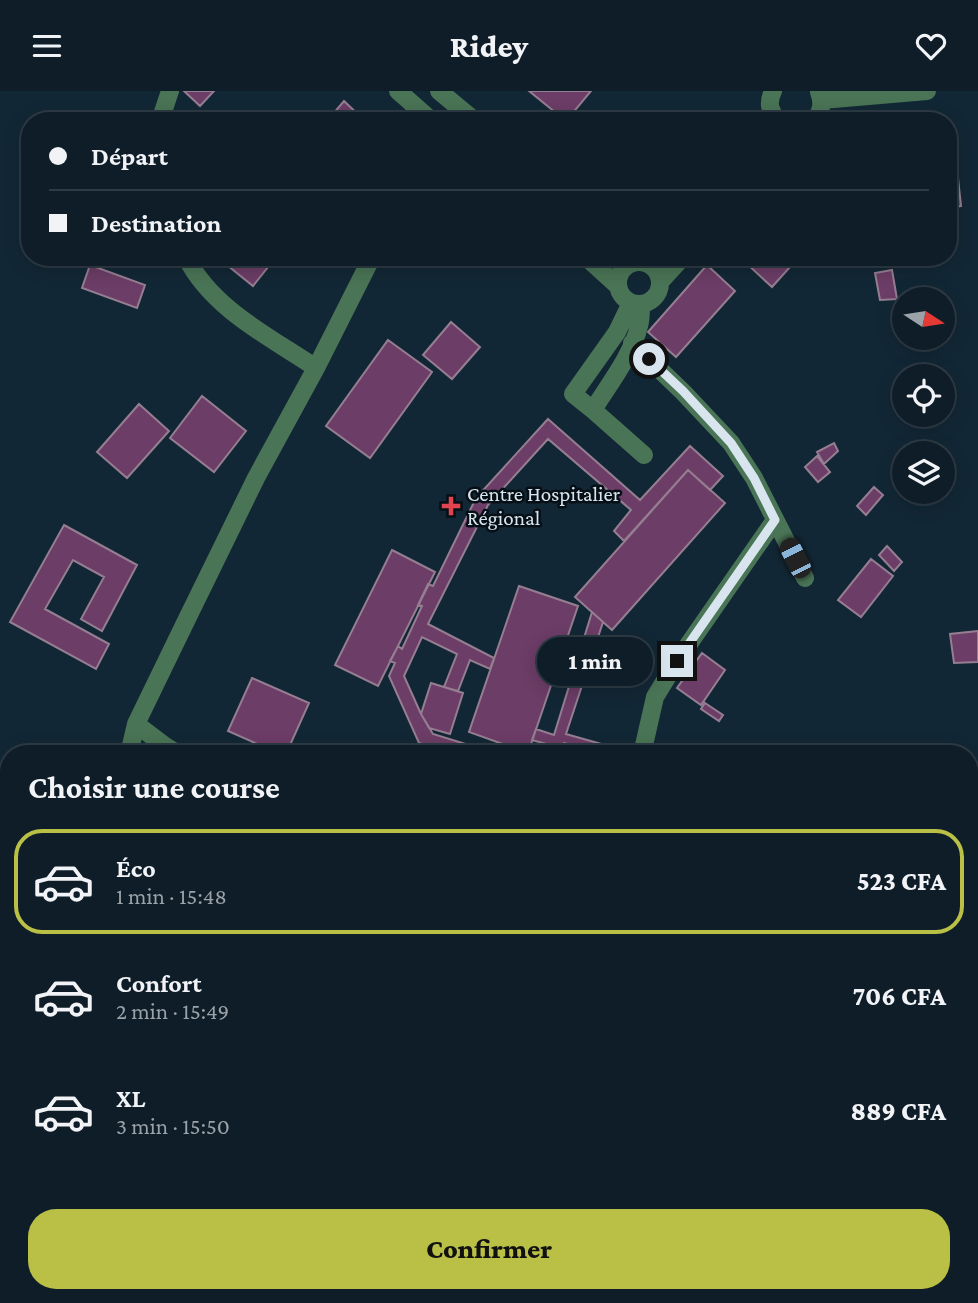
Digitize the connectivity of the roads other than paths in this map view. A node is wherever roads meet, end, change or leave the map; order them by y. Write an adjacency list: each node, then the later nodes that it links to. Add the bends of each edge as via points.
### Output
1 (170, 91): 6 (street)
2 (398, 91): 7 (street)
3 (439, 91): 8 (street)
4 (927, 91): 5 (street)
5 (821, 96)
6 (163, 112)
7 (422, 112)
8 (462, 112)
9 (191, 266): 19 (street, via 236,315)
10 (367, 266): 19 (street)
11 (596, 266): 16 (street)
12 (626, 266): 16 (street)
13 (650, 266): 15 (street)
14 (674, 266): 15 (street)
15 (660, 282): 17 (street, via 651,300)
16 (618, 286): 17 (street, via 622,296)
17 (636, 303): 18 (street, via 639,326); 20 (street, via 573,394)
18 (632, 343): 20 (street); 22 (street, via 731,443)
19 (316, 368): 24 (street, via 256,478)
20 (593, 410): 21 (street)
21 (644, 455)
22 (775, 520): 23 (street); 27 (street, via 655,697)
23 (805, 578)
24 (136, 724): 25 (street); 26 (street)
25 (131, 745)
26 (165, 745)
27 (644, 745)

